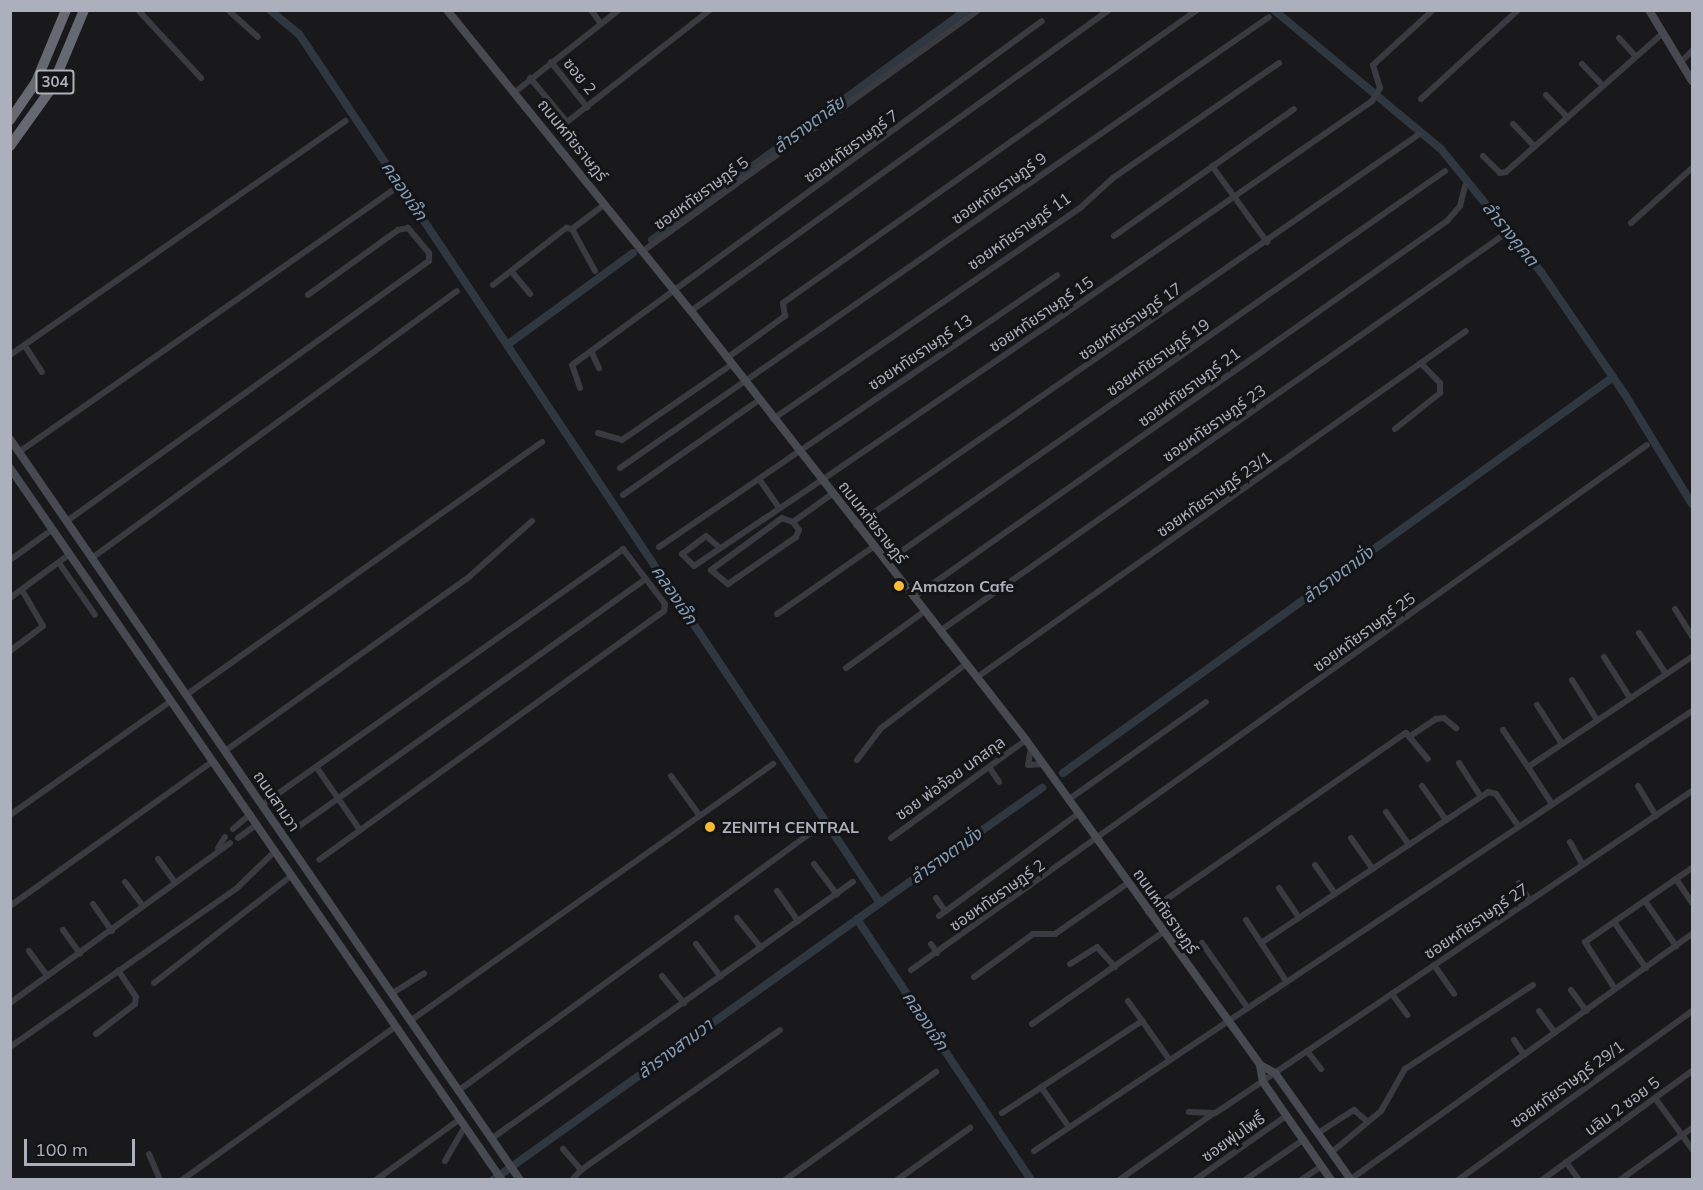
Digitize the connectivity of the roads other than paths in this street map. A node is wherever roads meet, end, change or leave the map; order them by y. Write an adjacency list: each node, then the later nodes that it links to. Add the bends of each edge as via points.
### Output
1 (66, 10): 37 (highway, 304, via 36,82)
2 (84, 10): 41 (highway, 304, via 51,89)
3 (138, 10): 27 (street)
4 (228, 10): 19 (street)
5 (447, 10): 31 (street, ถนนหทัยราษฎร์)
6 (591, 10): 17 (street)
7 (619, 10): 17 (street)
8 (710, 10): 34 (street)
9 (979, 10): 56 (street, ซอยหทัยราษฎร์ 5)
10 (1109, 10): 65 (street)
11 (1197, 10): 70 (street, via 783,303 785,316)
12 (1433, 10): 49 (street, ซอยหทัยราษฎร์ 15, via 1373,65 1380,88 1375,98)
13 (1518, 10): 33 (street)
14 (1649, 10): 18 (street)
15 (1269, 17): 74 (street, ซอยหทัยราษฎร์ 9)
16 (1042, 21): 62 (street, ซอยหทัยราษฎร์ 7)
17 (601, 24): 23 (street)
18 (1663, 33): 22 (street); 24 (street)
19 (258, 37)
20 (1619, 38): 22 (street)
21 (1692, 51): 24 (street)
22 (1635, 56): 30 (street)
23 (551, 62): 28 (street); 34 (street, ซอย 2)
24 (1681, 62): 29 (street)
25 (1279, 63): 77 (street, ซอยหทัยราษฎร์ 11, via 1113,177 1080,208)
26 (1582, 64): 30 (street)
27 (201, 78)
28 (530, 78): 31 (street); 34 (street, via 564,121 572,120)
29 (1692, 81)
30 (1602, 85): 36 (street)
31 (515, 92): 50 (street, ถนนหทัยราษฎร์)
32 (1546, 95): 36 (street)
33 (1421, 99)
34 (587, 107)
35 (1294, 109): 44 (street)
36 (1567, 117): 42 (street)
37 (10, 120)
38 (345, 121): 67 (street)
39 (1514, 124): 42 (street)
40 (1418, 135): 55 (street, ซอยหทัยราษฎร์ 17)
41 (10, 146)
42 (1534, 146): 43 (street, via 1502,174)
43 (1483, 156)
44 (1212, 166): 49 (street); 53 (street)
45 (1692, 168): 51 (street)
46 (1445, 171): 103 (street, ซอยหทัยราษฎร์ 19)
47 (1465, 186): 107 (street, ซอยหทัยราษฎร์ 21, via 1460,206 1447,221)
48 (392, 191): 84 (street)
49 (1233, 197): 55 (street); 88 (street, ซอยหทัยราษฎร์ 15)
50 (605, 204): 52 (street); 56 (street, ถนนหทัยราษฎร์)
51 (1631, 223)
52 (572, 229): 57 (street, via 566,228); 58 (street)
53 (1114, 236)
54 (1502, 236): 113 (street, ซอยหทัยราษฎร์ 23)
55 (1267, 242): 95 (street, ซอยหทัยราษฎร์ 17)
56 (643, 251): 62 (street, ถนนหทัยราษฎร์)
57 (512, 271): 60 (street); 63 (street)
58 (595, 271)
59 (1058, 275): 83 (street, ซอยหทัยราษฎร์ 13)
60 (493, 285)
61 (457, 291): 101 (street)
62 (675, 291): 65 (street, ถนนหทัยราษฎร์); 68 (street, ซอยหทัยราษฎร์ 7)
63 (530, 294)
64 (308, 295): 92 (street, via 398,230 408,228 429,253 429,261)
65 (691, 311): 70 (street, ถนนหทัยราษฎร์)
66 (1466, 332): 71 (street, ซอยหทัยราษฎร์ 23/1)
67 (25, 346): 69 (street); 73 (street)
68 (591, 351): 72 (street); 75 (street, ซอยหทัยราษฎร์ 7, via 572,367)
69 (10, 355)
70 (730, 361): 74 (street, ถนนหทัยราษฎร์); 79 (street, via 622,440)
71 (1421, 363): 78 (street, via 1440,383 1440,393); 122 (street, ซอยหทัยราษฎร์ 23/1)
72 (599, 369)
73 (42, 372)
74 (744, 381): 76 (street, ถนนหทัยราษฎร์); 86 (street, ซอยหทัยราษฎร์ 9)
75 (580, 388)
76 (759, 400): 77 (street, ถนนหทัยราษฎร์); 90 (street)
77 (773, 418): 83 (street, ถนนหทัยราษฎร์)
78 (1395, 429)
79 (598, 433)
80 (10, 439): 84 (street, ถนนสามวา)
81 (542, 442): 124 (street)
82 (1647, 445): 172 (street, ซอยหทัยราษฎร์ 25)
83 (798, 451): 87 (street, ซอยหทัยราษฎร์ 13); 88 (street, ถนนหทัยราษฎร์)
84 (19, 452): 92 (street, ถนนสามวา)
85 (10, 468): 96 (street, ถนนสามวา)
86 (620, 468)
87 (759, 479): 91 (street); 97 (street, ซอยหทัยราษฎร์ 13)
88 (822, 480): 89 (street, ถนนหทัยราษฎร์); 91 (street, ซอยหทัยราษฎร์ 15)
89 (832, 494): 94 (street); 95 (street, ถนนหทัยราษฎร์)
90 (623, 495)
91 (779, 508): 99 (street, ซอยหทัยราษฎร์ 15)
92 (67, 521): 101 (street, ถนนสามวา)
93 (532, 521): 138 (street, via 470,576)
94 (793, 522): 94 (street, via 782,518 711,570 728,584 796,537 799,530)
95 (856, 525): 98 (street, ถนนหทัยราษฎร์)
96 (53, 529): 100 (street, ถนนสามวา); 102 (street)
97 (659, 547)
98 (873, 547): 103 (street, ถนนหทัยราษฎร์); 111 (street)
99 (720, 548): 99 (street, ซอยหทัยราษฎร์ 15, via 706,536 682,554 694,566)
100 (70, 554): 104 (street); 126 (street, ถนนสามวา)
101 (92, 558): 124 (street, ถนนสามวา)
102 (10, 560)
103 (886, 562): 107 (street, ถนนหทัยราษฎร์)
104 (59, 563): 106 (street); 112 (street)
105 (646, 579): 146 (street, via 620,550); 153 (street); 167 (street, via 665,604 664,611)
106 (22, 590): 108 (street); 116 (street, via 43,626)
107 (914, 597): 110 (street, ถนนหทัยราษฎร์)
108 (10, 598)
109 (1675, 609): 115 (street)
110 (924, 611): 113 (street, ถนนหทัยราษฎร์); 120 (street)
111 (777, 614)
112 (95, 615)
113 (940, 631): 119 (street, ถนนหทัยราษฎร์)
114 (1639, 633): 121 (street)
115 (1692, 636)
116 (10, 651)
117 (1604, 657): 125 (street)
118 (1692, 657): 121 (street)
119 (966, 664): 122 (street, ถนนหทัยราษฎร์); 140 (street, via 880,729)
120 (846, 668)
121 (1666, 674): 125 (street)
122 (976, 678): 136 (street, ถนนหทัยราษฎร์)
123 (1572, 680): 131 (street)
124 (186, 695): 130 (street, ถนนสามวา)
125 (1630, 698): 131 (street)
126 (171, 701): 132 (street, ถนนสามวา); 160 (street)
127 (1206, 702): 154 (street)
128 (1537, 705): 137 (street)
129 (1692, 711): 155 (street)
130 (202, 719): 132 (street); 138 (street, ถนนสามวา)
131 (1597, 720): 137 (street)
132 (190, 727): 141 (street, ถนนสามวา)
133 (1456, 728): 135 (street, via 1444,718 1436,719)
134 (1503, 730): 145 (street)
135 (1412, 735): 139 (street); 204 (street, via 1406,733)
136 (1028, 744): 144 (street, ซอย พ่อจ้อย นกสกุล); 154 (street, ถนนหทัยราษฎร์)
137 (1562, 744): 145 (street)
138 (225, 751): 156 (street, ถนนสามวา)
139 (1428, 759)
140 (857, 760)
141 (213, 761): 158 (street, ถนนสามวา); 201 (street)
142 (1459, 763): 152 (street)
143 (773, 764): 161 (street)
144 (989, 767): 148 (street); 170 (street, ซอย พ่อจ้อย นกสกุล)
145 (1528, 767): 155 (street)
146 (317, 768): 153 (street); 156 (street)
147 (671, 776): 161 (street)
148 (999, 782)
149 (1422, 786): 163 (street)
150 (1638, 786): 162 (street)
151 (1692, 791): 162 (street, ซอยหทัยราษฎร์ 27)
152 (1481, 796): 163 (street); 165 (street, via 1496,794)
153 (339, 800): 166 (street); 167 (street)
154 (1068, 800): 159 (street, ถนนหทัยราษฎร์)
155 (1552, 804): 165 (street)
156 (262, 805): 241 (street, ถนนสามวา)
157 (1386, 812): 175 (street)
158 (250, 814): 164 (street, ถนนสามวา); 164 (street, via 235,828 240,836)
159 (1078, 814): 172 (street, ถนนหทัยราษฎร์); 203 (street)
160 (10, 815)
161 (700, 816): 252 (street)
162 (1656, 816): 182 (street, ซอยหทัยราษฎร์ 27)
163 (1446, 820): 175 (street)
164 (257, 825): 177 (street, ถนนสามวา)
165 (1518, 826): 235 (street)
166 (298, 827)
167 (360, 830): 179 (street)
168 (811, 833): 272 (street)
169 (225, 837): 176 (street)
170 (891, 838)
171 (1351, 838): 184 (street)
172 (1097, 840): 190 (street, ถนนหทัยราษฎร์); 223 (street, ซอยหทัยราษฎร์ 2)
173 (1570, 842): 182 (street)
174 (230, 843): 176 (street)
175 (1409, 845): 184 (street)
176 (218, 849): 187 (street)
177 (275, 851): 185 (street, ถนนสามวา); 228 (street, via 237,888)
178 (158, 859): 187 (street)
179 (319, 860)
180 (814, 864): 194 (street)
181 (1315, 865): 195 (street)
182 (1583, 865): 197 (street, ซอยหทัยราษฎร์ 27)
183 (1692, 868): 186 (street)
184 (1373, 869): 195 (street)
185 (292, 875): 236 (street); 256 (street, ถนนสามวา)
186 (1676, 879): 198 (street); 200 (street)
187 (173, 880): 202 (street)
188 (125, 882): 202 (street)
189 (853, 882): 194 (street)
190 (1128, 884): 204 (street, ถนนหทัยราษฎร์); 233 (street, via 1055,934 1033,934)
191 (1519, 884): 197 (street)
192 (1279, 888): 207 (street)
193 (777, 891): 209 (street)
194 (837, 894): 209 (street)
195 (1335, 894): 207 (street)
196 (936, 898): 203 (street)
197 (1530, 901): 225 (street, ซอยหทัยราษฎร์ 27)
198 (1645, 901): 210 (street); 219 (street)
199 (93, 903): 212 (street)
200 (1692, 903)
201 (10, 906)
202 (144, 906): 212 (street)
203 (945, 911): 205 (street)
204 (1148, 912): 213 (street, ถนนหทัยราษฎร์)
205 (939, 916)
206 (737, 918): 220 (street)
207 (1299, 918): 216 (street)
208 (1246, 920): 216 (street)
209 (798, 921): 220 (street)
210 (1614, 922): 227 (street); 238 (street, via 1585,944)
211 (63, 930): 222 (street)
212 (112, 931): 222 (street)
213 (1162, 933): 226 (street); 254 (street, ถนนหทัยราษฎร์)
214 (1692, 934): 219 (street)
215 (1202, 943): 247 (street)
216 (1262, 943): 235 (street)
217 (696, 944): 234 (street)
218 (931, 944): 223 (street)
219 (1676, 946): 227 (street)
220 (761, 948): 234 (street)
221 (29, 951): 231 (street)
222 (80, 953): 231 (street)
223 (937, 953): 229 (street, ซอยหทัยราษฎร์ 2)
224 (1070, 964): 226 (street, via 1097,947)
225 (1434, 965): 242 (street, ซอยหทัยราษฎร์ 27); 243 (street)
226 (1115, 967): 255 (street)
227 (1646, 968): 238 (street)
228 (118, 970): 259 (street, via 136,997 135,1004); 261 (street)
229 (911, 970)
230 (423, 973): 241 (street)
231 (47, 976): 244 (street)
232 (662, 976): 246 (street)
233 (974, 976)
234 (721, 977): 246 (street)
235 (1286, 981): 247 (street)
236 (154, 983)
237 (1533, 985): 279 (street, via 1405,1069 1381,1111)
238 (1616, 989): 249 (street)
239 (1571, 990): 249 (street)
240 (10, 993): 244 (street)
241 (391, 994): 252 (street, ถนนสามวา)
242 (1392, 994): 251 (street); 262 (street, ซอยหทัยราษฎร์ 27)
243 (1454, 994)
244 (13, 1001)
245 (1128, 1001): 253 (street)
246 (684, 1003): 286 (street)
247 (1247, 1007): 254 (street)
248 (1539, 1011): 258 (street)
249 (1586, 1011): 258 (street)
250 (1692, 1011): 311 (street, ซอยหทัยราษฎร์ 29/1)
251 (1407, 1015)
252 (410, 1021): 272 (street, ถนนสามวา)
253 (1142, 1021): 264 (street); 271 (street)
254 (1227, 1021): 264 (street); 265 (street, ถนนหทัยราษฎร์)
255 (1032, 1024)
256 (396, 1026): 278 (street, ถนนสามวา); 299 (street)
257 (780, 1030): 296 (street)
258 (1555, 1033): 263 (street)
259 (96, 1034)
260 (1514, 1041): 263 (street)
261 (10, 1047)
262 (1307, 1051): 266 (street); 269 (street, ซอยหทัยราษฎร์ 27)
263 (1524, 1055): 310 (street)
264 (1169, 1059): 281 (street)
265 (1260, 1065): 269 (street, ถนนหทัยราษฎร์); 270 (street, ถนนหทัยราษฎร์)
266 (1321, 1069)
267 (1692, 1071): 273 (street, นลิน 2 ซอย 5)
268 (936, 1072): 303 (street)
269 (1275, 1073): 270 (street, ซอยหทัยราษฎร์ 27); 284 (street, ถนนหทัยราษฎร์)
270 (1263, 1082): 276 (street, ซอยหทัยราษฎร์ 27); 277 (street, ถนนหทัยราษฎร์)
271 (1041, 1087): 275 (street); 281 (street)
272 (458, 1091): 286 (street, ถนนสามวา)
273 (1655, 1098): 285 (street); 294 (street, นลิน 2 ซอย 5)
274 (1189, 1112): 276 (street)
275 (1002, 1113)
276 (1215, 1113): 305 (street, ซอยหทัยราษฎร์ 27)
277 (1286, 1116): 287 (street, ถนนหทัยราษฎร์); 306 (street, ซอยพุ่มโพธิ์)
278 (460, 1119): 280 (street, ถนนสามวา); 300 (street)
279 (1368, 1122): 284 (street, via 1354,1110); 291 (street)
280 (465, 1127): 293 (street); 301 (street, ถนนสามวา)
281 (1069, 1127): 290 (street)
282 (970, 1128): 304 (street)
283 (1692, 1128): 285 (street)
284 (1318, 1133): 291 (street, ถนนหทัยราษฎร์)
285 (1682, 1135): 289 (street); 314 (street)
286 (491, 1139): 297 (street, ถนนสามวา)
287 (1303, 1140): 295 (street, ถนนหทัยราษฎร์); 307 (street)
288 (563, 1149): 296 (street)
289 (1692, 1149)
290 (1034, 1150)
291 (1332, 1152): 310 (street, ถนนหทัยราษฎร์)
292 (149, 1154): 298 (street)
293 (445, 1161)
294 (1566, 1162): 312 (street, นลิน 2 ซอย 5); 313 (street)
295 (1322, 1166): 308 (street); 309 (street, ถนนหทัยราษฎร์)
296 (581, 1170): 302 (street)
297 (518, 1176)
298 (160, 1179)
299 (182, 1179)
300 (376, 1179)
301 (502, 1179)
302 (572, 1179)
303 (784, 1179)
304 (897, 1179)
305 (1119, 1179)
306 (1195, 1179)
307 (1245, 1179)
308 (1301, 1179)
309 (1331, 1179)
310 (1351, 1179)
311 (1458, 1179)
312 (1542, 1179)
313 (1579, 1179)
314 (1620, 1179)

